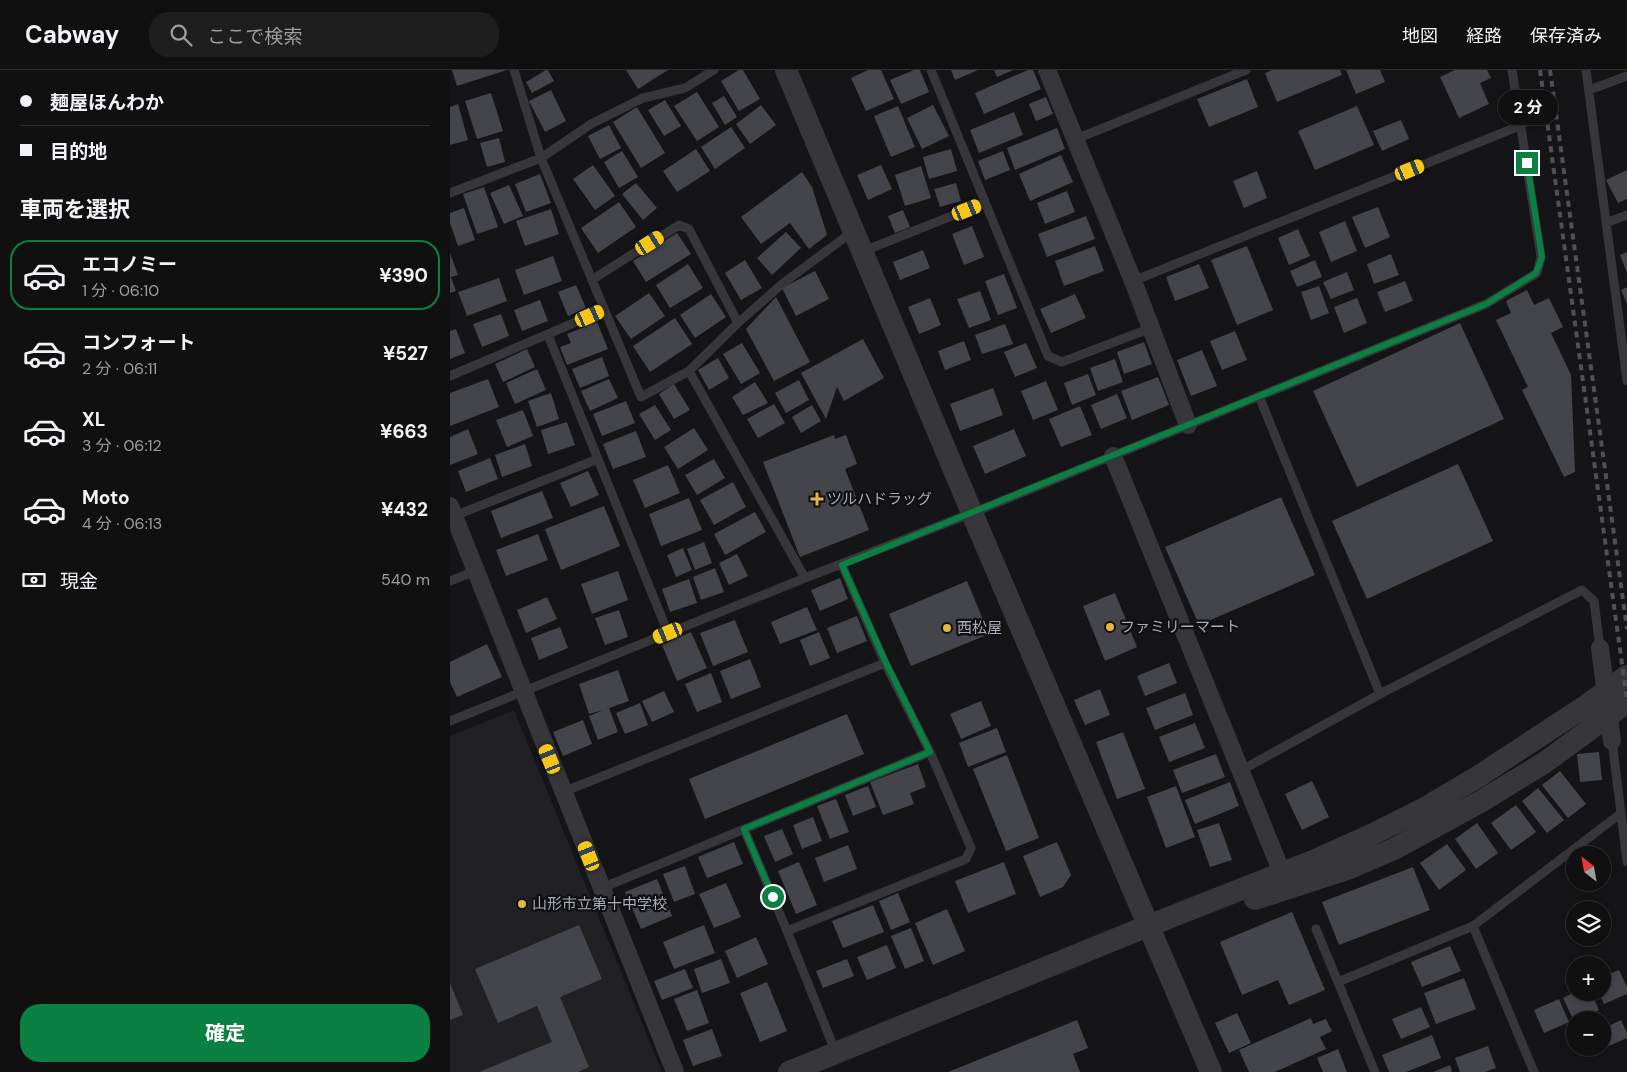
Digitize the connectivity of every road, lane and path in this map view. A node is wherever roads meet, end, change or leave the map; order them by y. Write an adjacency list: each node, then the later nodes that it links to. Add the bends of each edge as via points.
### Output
1 (514, 70): 13 (lane)
2 (714, 70): 13 (lane, via 685,88 643,98 591,124)
3 (786, 70): 18 (street)
4 (931, 70): 15 (lane)
5 (1047, 70): 12 (street)
6 (1246, 70): 12 (lane)
7 (1512, 70): 11 (lane)
8 (1586, 70): 10 (lane)
9 (1627, 76): 10 (lane)
10 (1589, 90): 17 (lane)
11 (1522, 125): 21 (lane); 29 (lane, via 1542,257 1536,273 1486,304)
12 (1076, 139): 21 (street)
13 (541, 158): 14 (lane); 20 (lane)
14 (450, 193)
15 (984, 203): 19 (lane); 24 (lane, via 1048,356 1062,362)
16 (1627, 215): 17 (lane)
17 (1606, 223): 28 (lane)
18 (854, 230): 19 (street); 23 (lane, via 782,284)
19 (863, 251): 34 (street)
20 (593, 279): 22 (lane); 23 (lane, via 679,225 689,229)
21 (1133, 281): 24 (street)
22 (604, 310): 25 (lane); 26 (lane, via 641,397)
23 (738, 323): 26 (lane)
24 (1151, 328): 30 (street)
25 (548, 335): 27 (lane); 32 (lane)
26 (689, 371): 37 (lane)
27 (450, 376)
28 (1627, 381)
29 (1259, 396): 30 (lane); 44 (lane)
30 (1188, 424): 31 (lane)
31 (1113, 456): 34 (lane); 49 (street)
32 (598, 459): 33 (lane); 39 (lane)
33 (452, 511): 36 (street)
34 (972, 513): 35 (lane); 59 (street)
35 (842, 565): 37 (lane); 41 (lane)
36 (475, 571): 38 (lane); 43 (street)
37 (805, 578): 39 (lane)
38 (450, 581)
39 (668, 633): 43 (lane)
40 (1600, 648): 44 (lane, via 1594,601 1582,590); 47 (street, bridge)
41 (886, 663): 48 (lane); 50 (lane)
42 (1627, 676): 54 (street, via 1496,765 1425,808)
43 (522, 692): 46 (lane); 50 (street)
44 (1380, 694): 49 (lane)
45 (1627, 702): 59 (street, via 1544,763 1394,849 1350,868)
46 (450, 721)
47 (1612, 740): 51 (lane)
48 (930, 752): 52 (lane); 58 (lane, via 971,848 966,859)
49 (1239, 771): 54 (street)
50 (563, 792): 55 (street)
51 (1620, 814): 53 (lane); 56 (lane)
52 (744, 829): 55 (lane); 58 (lane)
53 (1627, 862)
54 (1282, 873): 59 (street)
55 (602, 888): 62 (street)
56 (1473, 926): 60 (lane); 66 (lane)
57 (1316, 929): 60 (lane)
58 (787, 931): 61 (lane)
59 (1151, 932): 61 (street); 64 (street)
60 (1338, 982): 65 (lane)
61 (830, 1063): 63 (street)
62 (675, 1072)
63 (789, 1072)
64 (1211, 1072)
65 (1375, 1072)
66 (1534, 1072)

